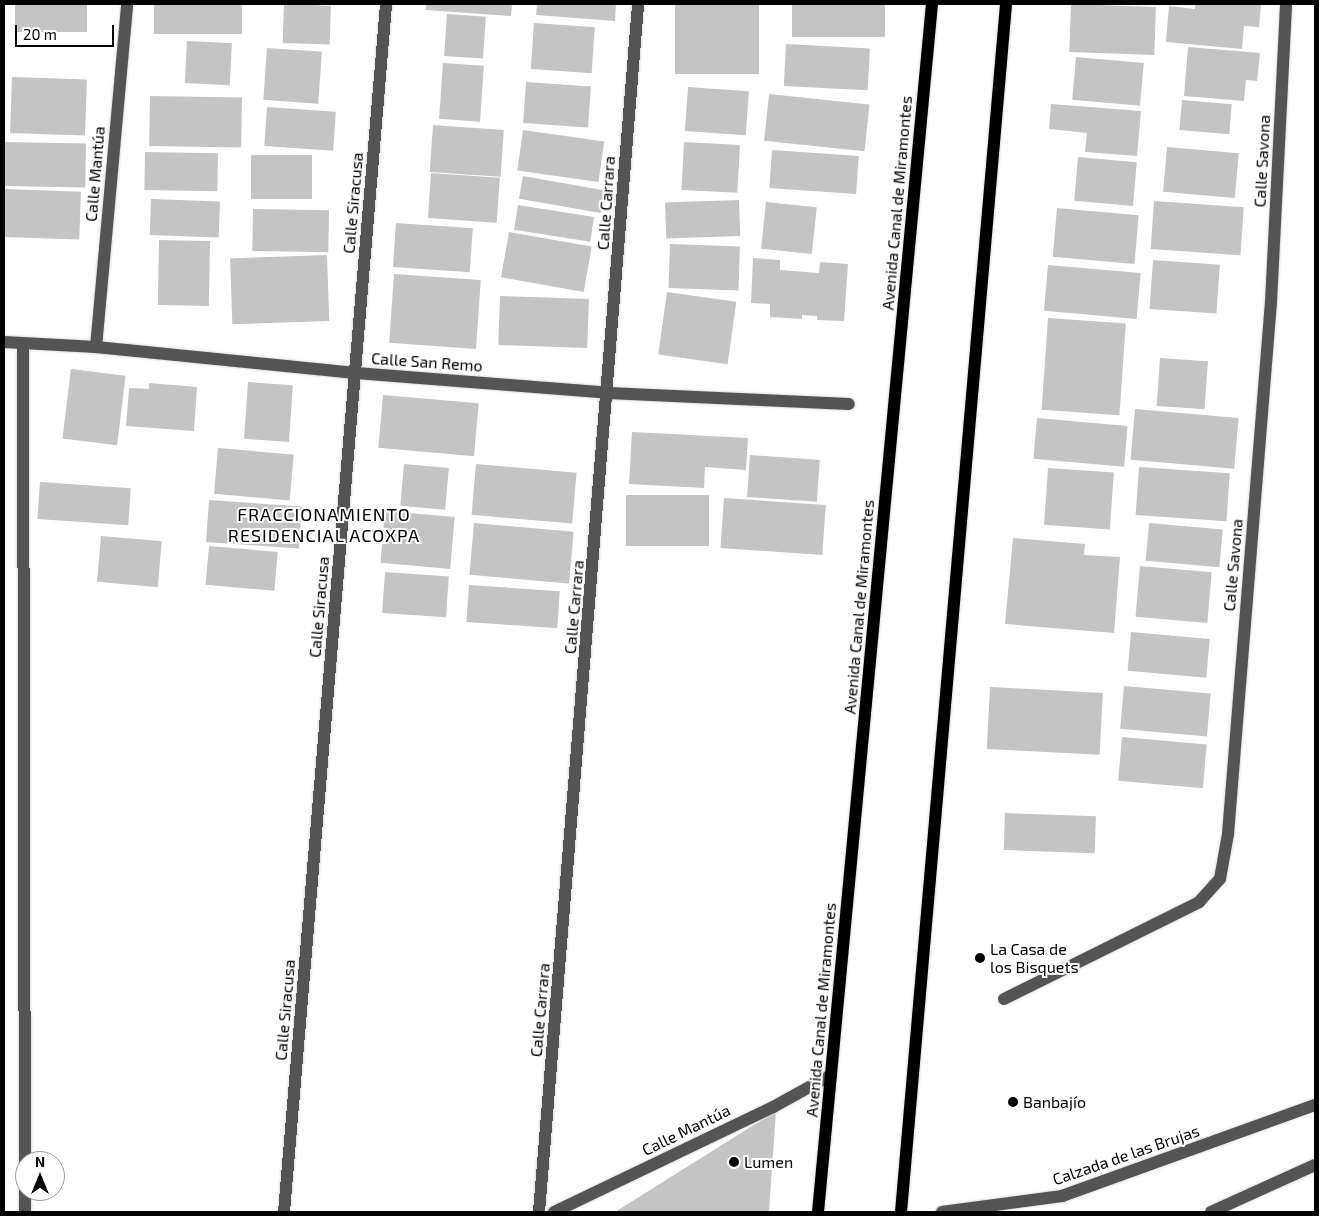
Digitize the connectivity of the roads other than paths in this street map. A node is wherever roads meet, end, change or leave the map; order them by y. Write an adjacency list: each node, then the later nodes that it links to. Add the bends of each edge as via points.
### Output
1 (127, 4): 9 (street, Calle Mantúa)
2 (386, 4): 10 (street, Calle Siracusa)
3 (638, 4): 11 (street, Calle Carrara)
4 (932, 4): 14 (main road, Avenida Canal de Miramontes)
5 (1006, 4): 22 (main road)
6 (1286, 4): 13 (street, Calle Savona, via 1271,302 1228,834 1220,879 1199,902)
7 (4, 342): 8 (street, Calle San Remo)
8 (23, 345): 9 (street, Calle San Remo); 17 (street)
9 (96, 347): 10 (street, Calle San Remo)
10 (356, 373): 11 (street, Calle San Remo); 18 (street, Calle Siracusa)
11 (608, 393): 12 (street, Calle San Remo); 19 (street, Calle Carrara)
12 (849, 404)
13 (1004, 999)
14 (831, 1075): 20 (street, Calle Mantúa, via 773,1107); 21 (main road, Avenida Canal de Miramontes)
15 (1312, 1108): 23 (street, Calzada de las Brujas, via 1062,1196)
16 (1315, 1165): 24 (street)
17 (25, 1212)
18 (284, 1212)
19 (539, 1212)
20 (554, 1212)
21 (818, 1212)
22 (901, 1212)
23 (942, 1212)
24 (1211, 1212)

